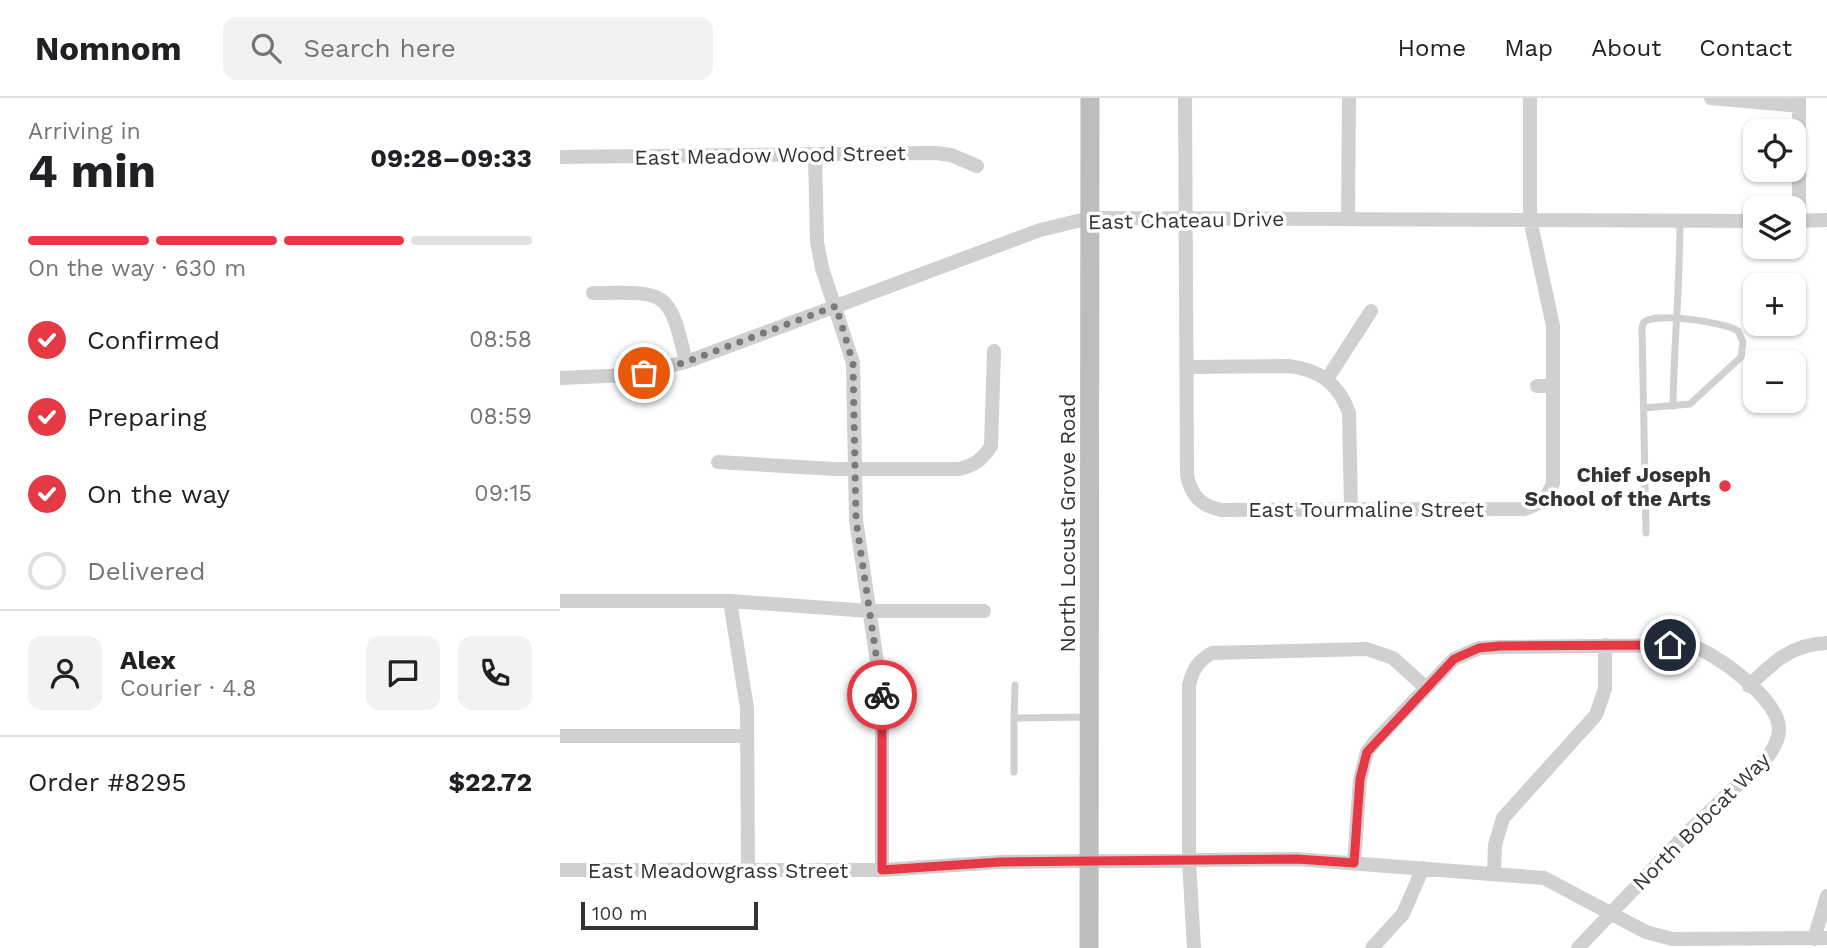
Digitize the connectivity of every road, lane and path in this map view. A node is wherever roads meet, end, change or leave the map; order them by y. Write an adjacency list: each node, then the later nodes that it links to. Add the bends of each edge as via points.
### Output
1 (1090, 98): 11 (main road, North Locust Grove Road)
2 (1185, 98): 12 (street)
3 (1349, 98): 13 (street)
4 (1530, 98): 14 (street)
5 (1711, 98): 6 (street)
6 (1799, 102): 10 (street)
7 (816, 154): 8 (street, East Meadow Wood Street); 9 (street, East Meadow Wood Street, via 936,153); 20 (street, via 817,242)
8 (560, 157)
9 (977, 166)
10 (1797, 196)
11 (1090, 218): 12 (street, East Chateau Drive); 20 (street, East Chateau Drive, via 1040,230); 45 (main road, North Locust Grove Road)
12 (1184, 218): 13 (street, East Chateau Drive); 25 (street)
13 (1349, 219): 14 (street, East Chateau Drive)
14 (1530, 219): 17 (street, East Chateau Drive); 29 (street, via 1551,312)
15 (1806, 220): 16 (street)
16 (1827, 220)
17 (1681, 221): 18 (street, East Chateau Drive); 22 (lane, via 1680,299)
18 (1743, 221)
19 (593, 293): 24 (street, via 642,292 667,303 675,315)
20 (836, 306): 24 (street, East Chateau Drive); 33 (street, via 853,363)
21 (1371, 311): 27 (street)
22 (1675, 319): 30 (lane); 30 (lane, via 1732,327 1742,337 1744,348 1741,357 1690,404); 31 (lane, via 1651,317 1644,322)
23 (994, 351): 33 (street, via 991,446 984,457 959,469)
24 (686, 362): 26 (street, East Chateau Drive, via 630,375)
25 (1187, 367): 27 (street, via 1302,367); 34 (street, East Tourmaline Street, via 1187,475 1197,500 1222,510)
26 (560, 378)
27 (1327, 379): 34 (street, via 1349,413)
28 (1537, 386): 29 (street)
29 (1553, 386): 34 (street, East Tourmaline Street, via 1553,483 1548,496 1537,505 1524,509)
30 (1674, 406): 31 (lane)
31 (1644, 408): 35 (lane)
32 (718, 462): 33 (street)
33 (855, 469): 38 (street, via 856,520)
34 (1352, 508)
35 (1646, 533)
36 (560, 601): 37 (street)
37 (730, 601): 38 (street); 48 (street, via 744,681)
38 (869, 611): 39 (street); 56 (street, via 882,696)
39 (984, 611)
40 (1827, 643): 43 (street, via 1811,643 1785,653)
41 (1605, 645): 43 (street, North Bobcat Way, via 1689,645 1725,663); 44 (street, North Bobcat Way, via 1479,648 1454,659); 57 (street, via 1605,689 1596,715 1503,818)
42 (1015, 685): 46 (lane)
43 (1749, 686): 59 (street, North Bobcat Way, via 1777,716 1777,743)
44 (1425, 687): 50 (street, via 1393,658 1367,649 1212,653 1200,660 1189,685); 52 (street, North Bobcat Way, via 1367,752 1360,779)
45 (1090, 717): 46 (lane); 51 (main road, North Locust Grove Road)
46 (1014, 718): 49 (lane)
47 (560, 736): 48 (street)
48 (747, 736): 55 (street)
49 (1014, 772)
50 (1189, 861): 51 (street, East Meadowgrass Street); 52 (street, East Meadowgrass Street); 63 (street)
51 (1090, 863): 56 (street, East Meadowgrass Street, via 1000,862); 62 (main road, North Locust Grove Road)
52 (1354, 863): 53 (street, East Meadowgrass Street)
53 (1423, 868): 57 (street, East Meadowgrass Street); 64 (street, via 1403,914)
54 (560, 870): 55 (street, East Meadowgrass Street)
55 (748, 870): 56 (street, East Meadowgrass Street)
56 (882, 870)
57 (1493, 873): 59 (street, East Meadowgrass Street, via 1544,878)
58 (1827, 896): 60 (street)
59 (1611, 913): 61 (street, East Meadowgrass Street, via 1646,932 1672,939); 65 (street, North Bobcat Way)
60 (1820, 938): 61 (street, East Meadowgrass Street)
61 (1744, 944)
62 (1089, 948)
63 (1194, 948)
64 (1372, 948)
65 (1578, 948)

